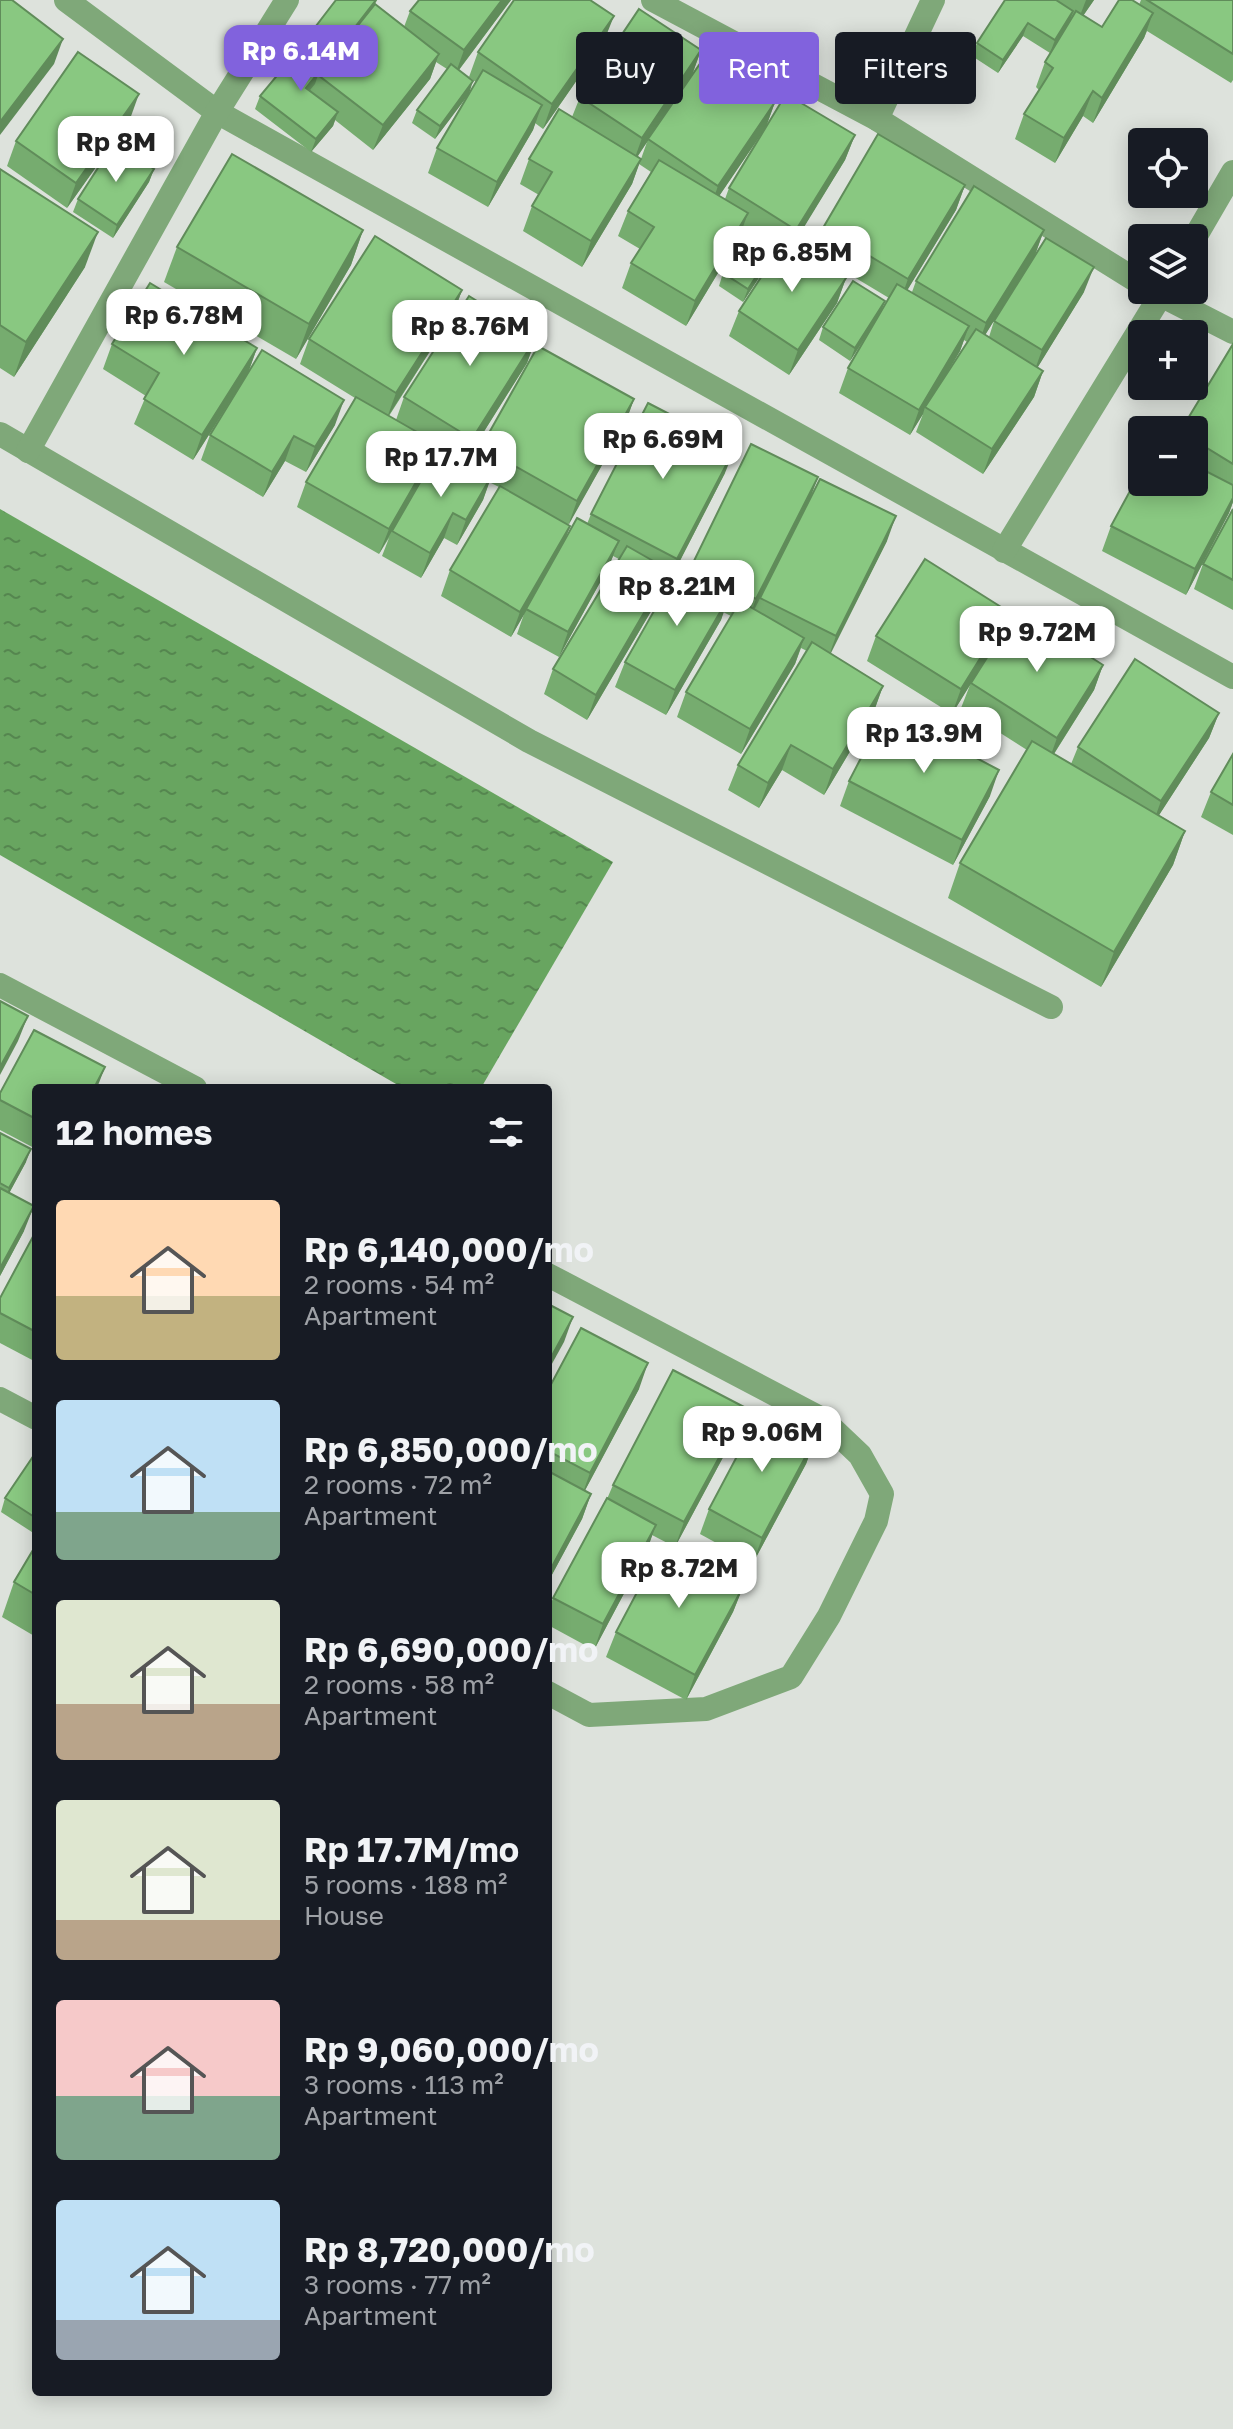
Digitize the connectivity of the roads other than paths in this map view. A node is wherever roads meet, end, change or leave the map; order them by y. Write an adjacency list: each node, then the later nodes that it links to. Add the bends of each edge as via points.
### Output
1 (66, 0): 5 (street)
2 (287, 0): 5 (street)
3 (653, 0): 6 (street)
4 (933, 0): 6 (street)
5 (217, 112): 14 (street); 15 (street)
6 (877, 119): 9 (street)
7 (1233, 172): 8 (street)
8 (1203, 224)
9 (1128, 273)
10 (1147, 304): 15 (street)
11 (1181, 304): 12 (street)
12 (1233, 332)
13 (0, 434): 14 (street)
14 (28, 451): 18 (street, via 529,741)
15 (1004, 551): 16 (street)
16 (1233, 677)
17 (0, 985): 19 (street)
18 (1051, 1007)
19 (187, 1084)
20 (552, 1277): 23 (street, via 822,1419 860,1455 882,1494 876,1521 829,1616 791,1677 706,1709 589,1715)
21 (0, 1399): 22 (street)
22 (32, 1416)
23 (552, 1695)

